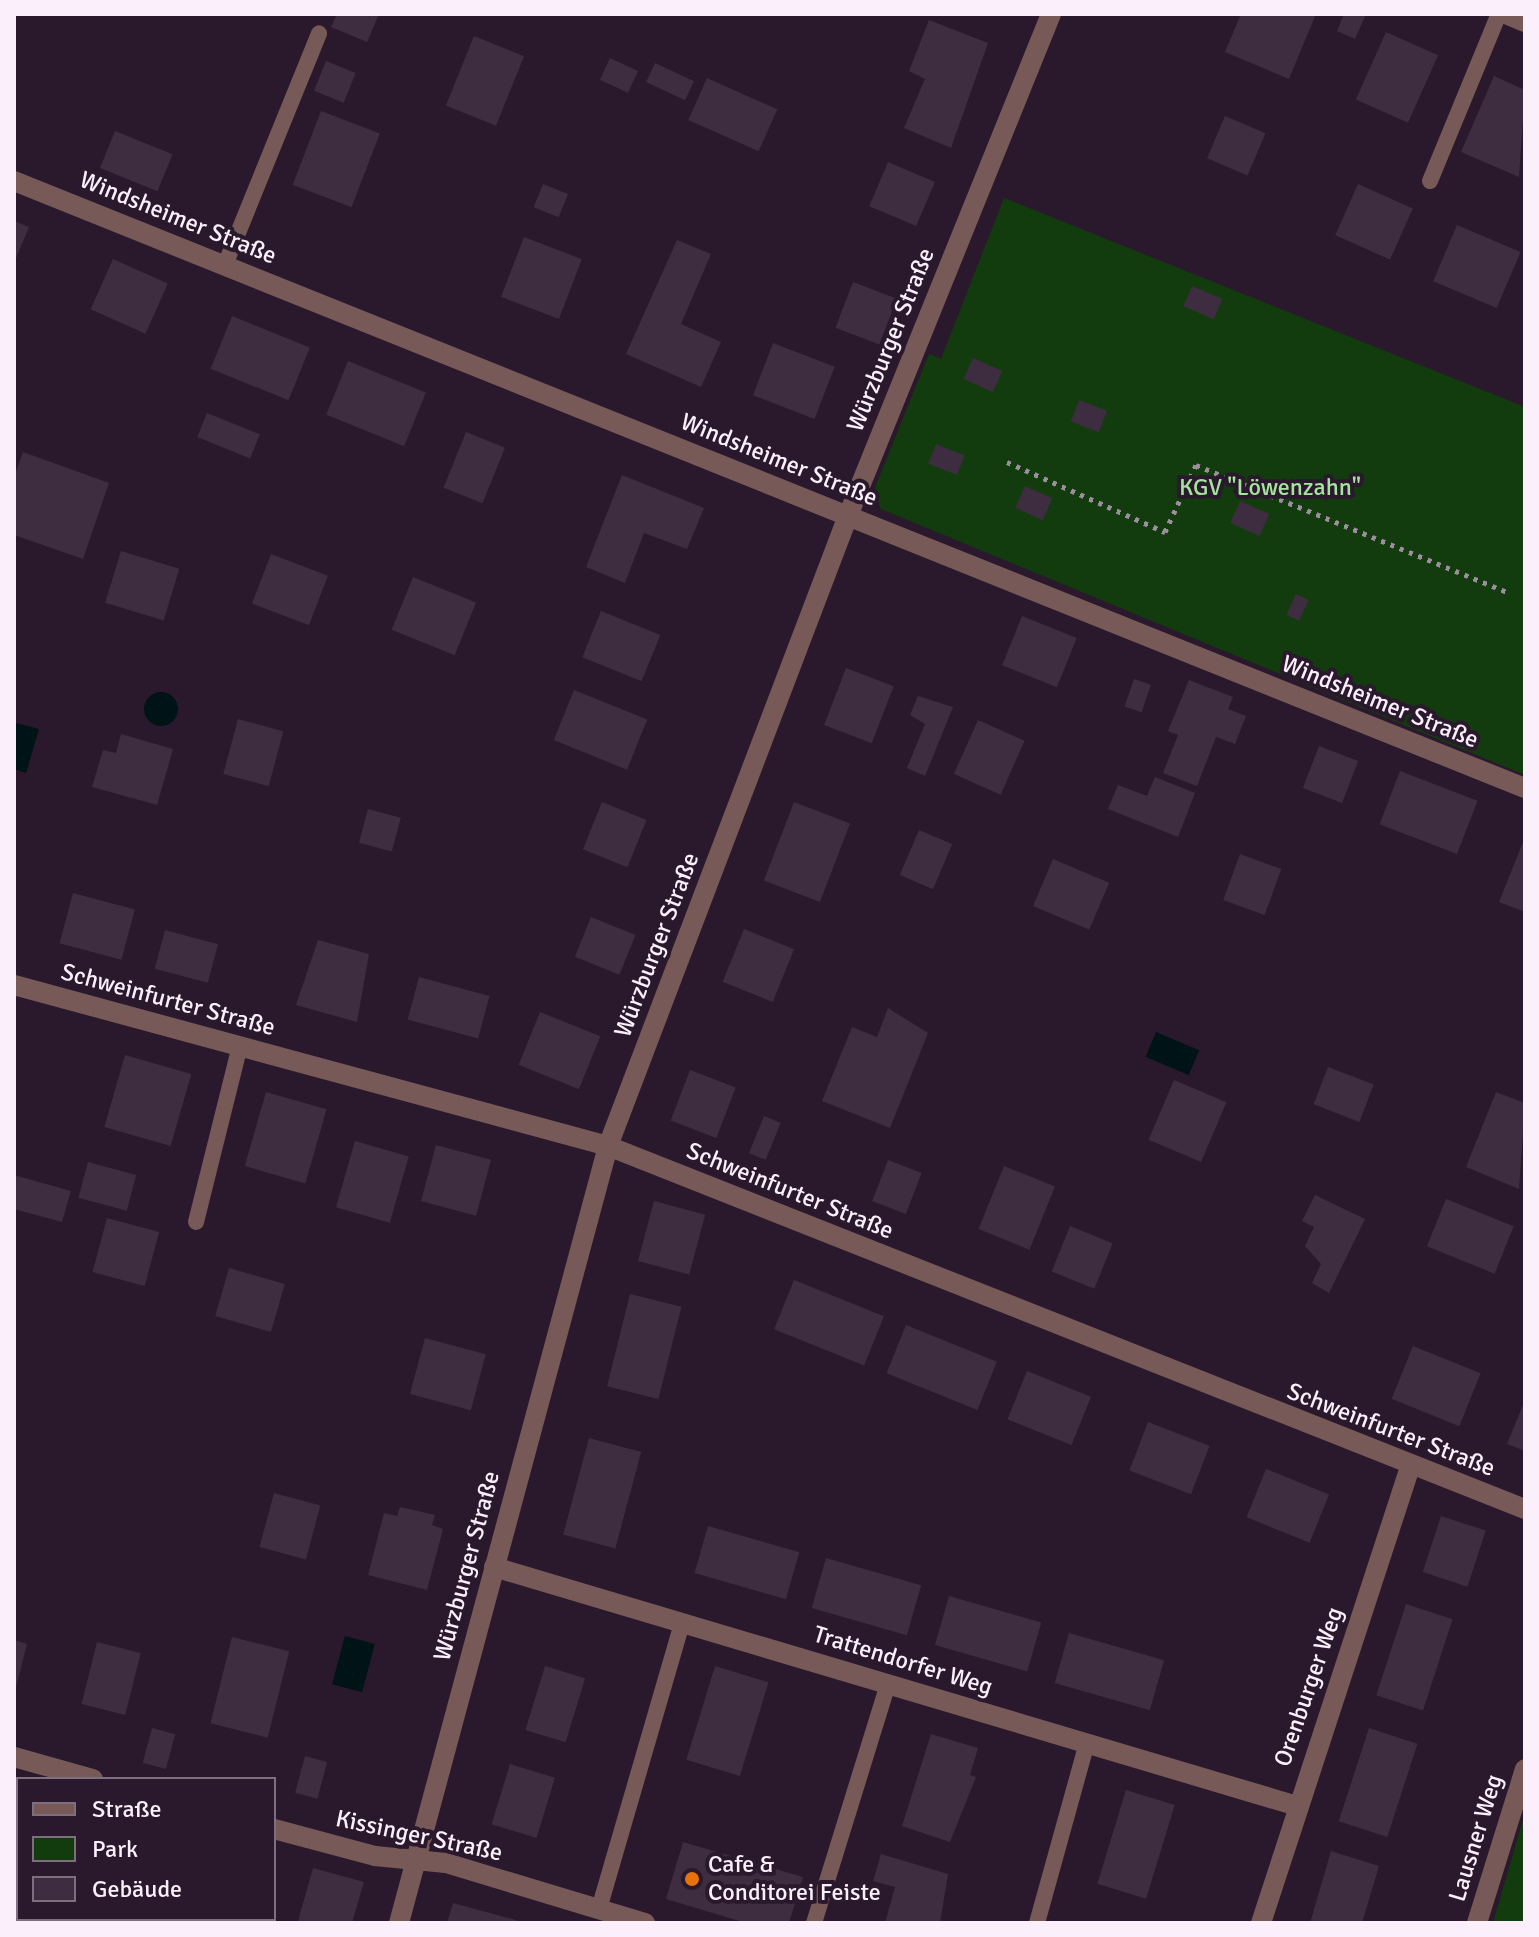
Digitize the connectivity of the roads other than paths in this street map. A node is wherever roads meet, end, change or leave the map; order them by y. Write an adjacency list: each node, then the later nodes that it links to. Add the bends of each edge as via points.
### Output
1 (1051, 14): 9 (street, Würzburger Straße)
2 (1499, 14): 7 (lane)
3 (1506, 14): 4 (street)
4 (1525, 22)
5 (319, 33): 8 (lane)
6 (14, 181): 8 (street, Windsheimer Straße)
7 (1430, 181)
8 (225, 265): 9 (street, Windsheimer Straße)
9 (848, 516): 10 (street, Windsheimer Straße); 13 (street, Würzburger Straße)
10 (1525, 788)
11 (14, 985): 12 (street, Schweinfurter Straße)
12 (240, 1046): 13 (street, Schweinfurter Straße); 14 (lane)
13 (608, 1146): 15 (street, Schweinfurter Straße); 17 (street, Würzburger Straße)
14 (196, 1222)
15 (1410, 1468): 16 (street, Schweinfurter Straße); 24 (street, Orenburger Weg)
16 (1525, 1509)
17 (494, 1567): 18 (street, Trattendorfer Weg); 26 (street, Würzburger Straße)
18 (682, 1623): 19 (street, Trattendorfer Weg); 27 (lane)
19 (888, 1684): 20 (street, Trattendorfer Weg); 30 (lane)
20 (1087, 1743): 24 (street, Trattendorfer Weg); 31 (lane)
21 (14, 1757): 23 (street)
22 (1525, 1769): 33 (street, Lausner Weg)
23 (86, 1777)
24 (1297, 1806): 32 (street, Orenburger Weg)
25 (276, 1829): 26 (street, Kissinger Straße)
26 (415, 1860): 27 (street, Kissinger Straße); 28 (street, Würzburger Straße)
27 (599, 1909): 29 (street, Kissinger Straße)
28 (399, 1923)
29 (645, 1923)
30 (814, 1923)
31 (1037, 1923)
32 (1261, 1923)
33 (1477, 1923)

